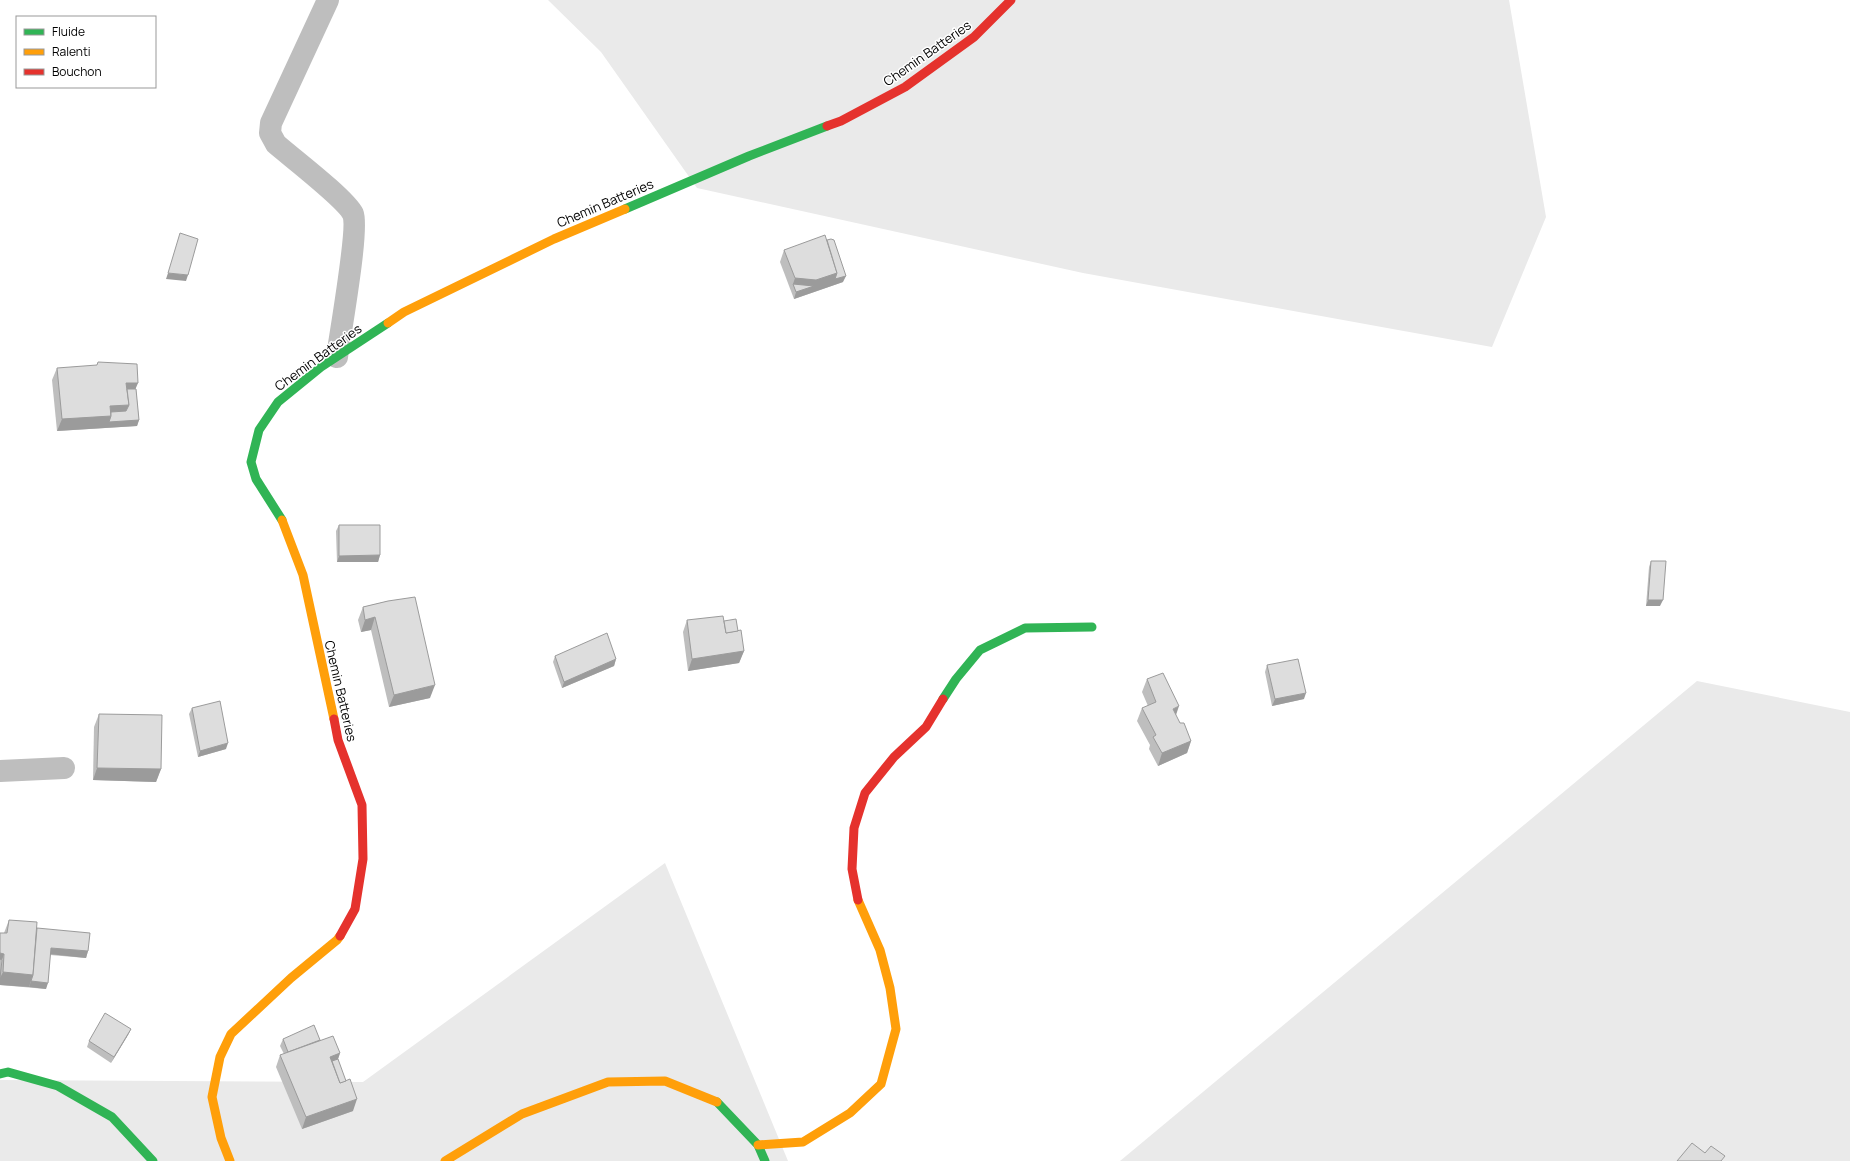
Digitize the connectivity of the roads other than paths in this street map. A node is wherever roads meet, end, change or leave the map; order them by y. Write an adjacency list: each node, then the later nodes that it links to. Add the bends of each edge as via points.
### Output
1 (328, 0): 3 (street, via 270,123 270,133 276,144 343,201 353,215 353,238)
2 (1011, 0): 3 (street, Chemin Batteries, via 974,37 905,87 867,108 554,239 404,312)
3 (337, 357): 10 (street, Chemin Batteries, via 278,402 259,430 251,462 256,479 284,523 303,575 338,740 362,805 363,859 355,909 337,940 291,978 232,1034 220,1056 212,1097)
4 (1092, 627): 8 (street, via 1025,628 980,650 956,679 926,727 894,757 866,793 854,828 852,869 859,903 880,950 890,988 896,1030 881,1084 850,1113 803,1142)
5 (64, 768): 6 (street)
6 (0, 771)
7 (0, 1074): 9 (street, via 8,1072 58,1086 112,1118)
8 (758, 1145): 11 (street, via 717,1102 665,1081 608,1082 522,1114); 12 (street)
9 (153, 1161)
10 (230, 1161)
11 (445, 1161)
12 (765, 1161)

